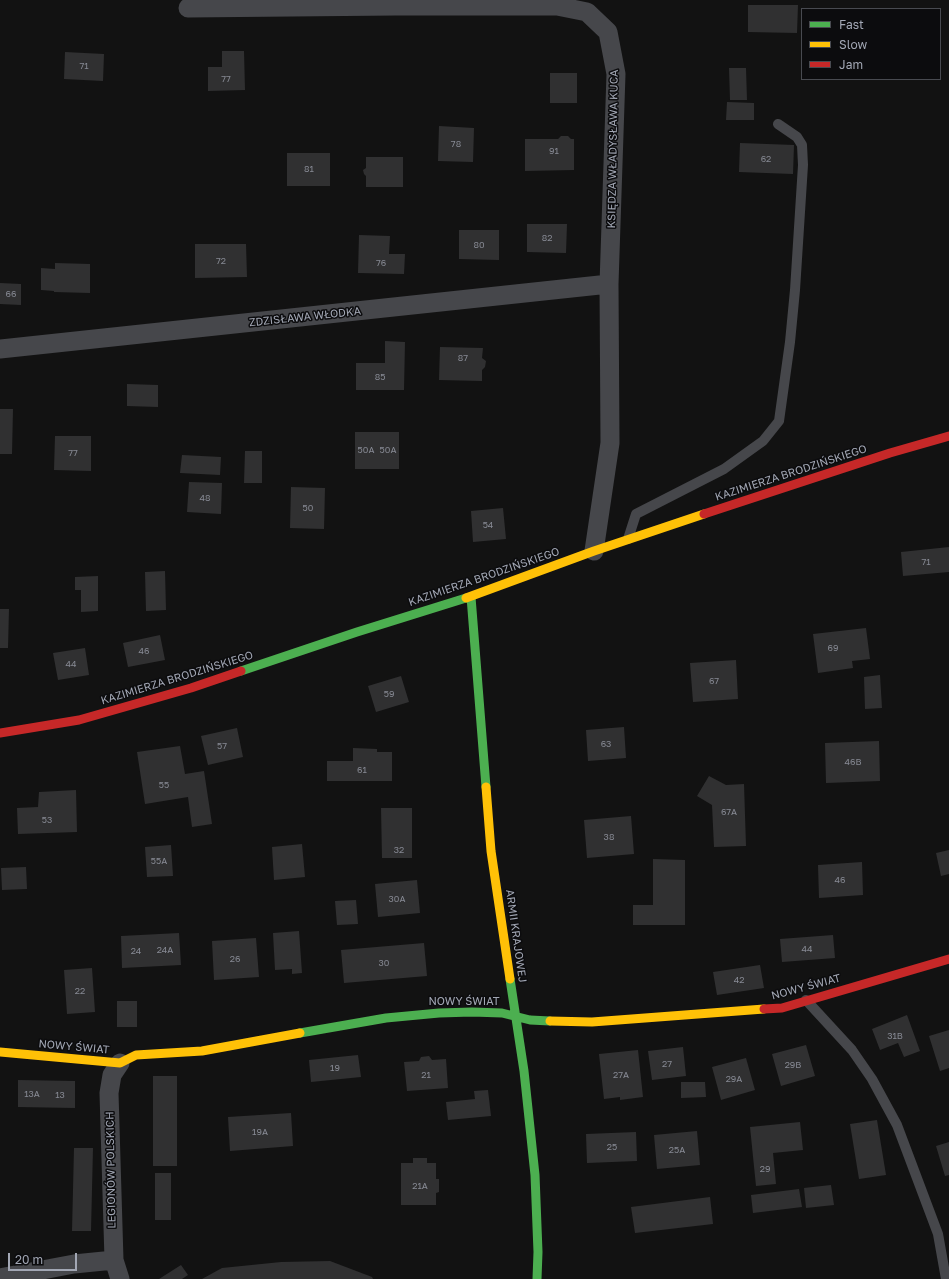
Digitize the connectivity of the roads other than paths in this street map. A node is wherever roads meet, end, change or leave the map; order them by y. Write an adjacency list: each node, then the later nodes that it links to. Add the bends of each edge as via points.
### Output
1 (188, 8): 3 (street, KSIĘDZA WŁADYSŁAWA KUCA, via 557,6 587,12 608,32 616,74)
2 (778, 124): 6 (lane, via 797,137 802,145 803,165 795,290 779,421 763,441 724,469 636,514)
3 (609, 284): 4 (street, ZDZISŁAWA WŁODKA); 7 (street, KSIĘDZA WŁADYSŁAWA KUCA, via 610,444)
4 (0, 349)
5 (949, 436): 6 (main road, KAZIMIERZA BRODZIŃSKIEGO)
6 (628, 539): 7 (main road, KAZIMIERZA BRODZIŃSKIEGO)
7 (594, 551): 8 (main road, KAZIMIERZA BRODZIŃSKIEGO)
8 (471, 597): 9 (main road, KAZIMIERZA BRODZIŃSKIEGO, via 191,688 79,720); 12 (main road, ARMII KRAJOWEJ, via 491,851)
9 (0, 733)
10 (949, 959): 11 (main road, NOWY ŚWIAT)
11 (806, 1000): 12 (main road, NOWY ŚWIAT, via 782,1008 592,1022 530,1020); 19 (lane, via 852,1050 872,1079 897,1125 938,1234)
12 (515, 1017): 14 (main road, NOWY ŚWIAT, via 502,1013 472,1012 386,1018 202,1051 136,1055); 18 (main road, ARMII KRAJOWEJ, via 524,1071 535,1175)
13 (0, 1052): 14 (main road, NOWY ŚWIAT)
14 (120, 1063): 15 (street, LEGIONÓW POLSKICH, via 112,1075 109,1093)
15 (114, 1260): 16 (street, via 69,1265); 17 (street, LEGIONÓW POLSKICH)
16 (0, 1278)
17 (120, 1279)
18 (537, 1279)
19 (946, 1279)

